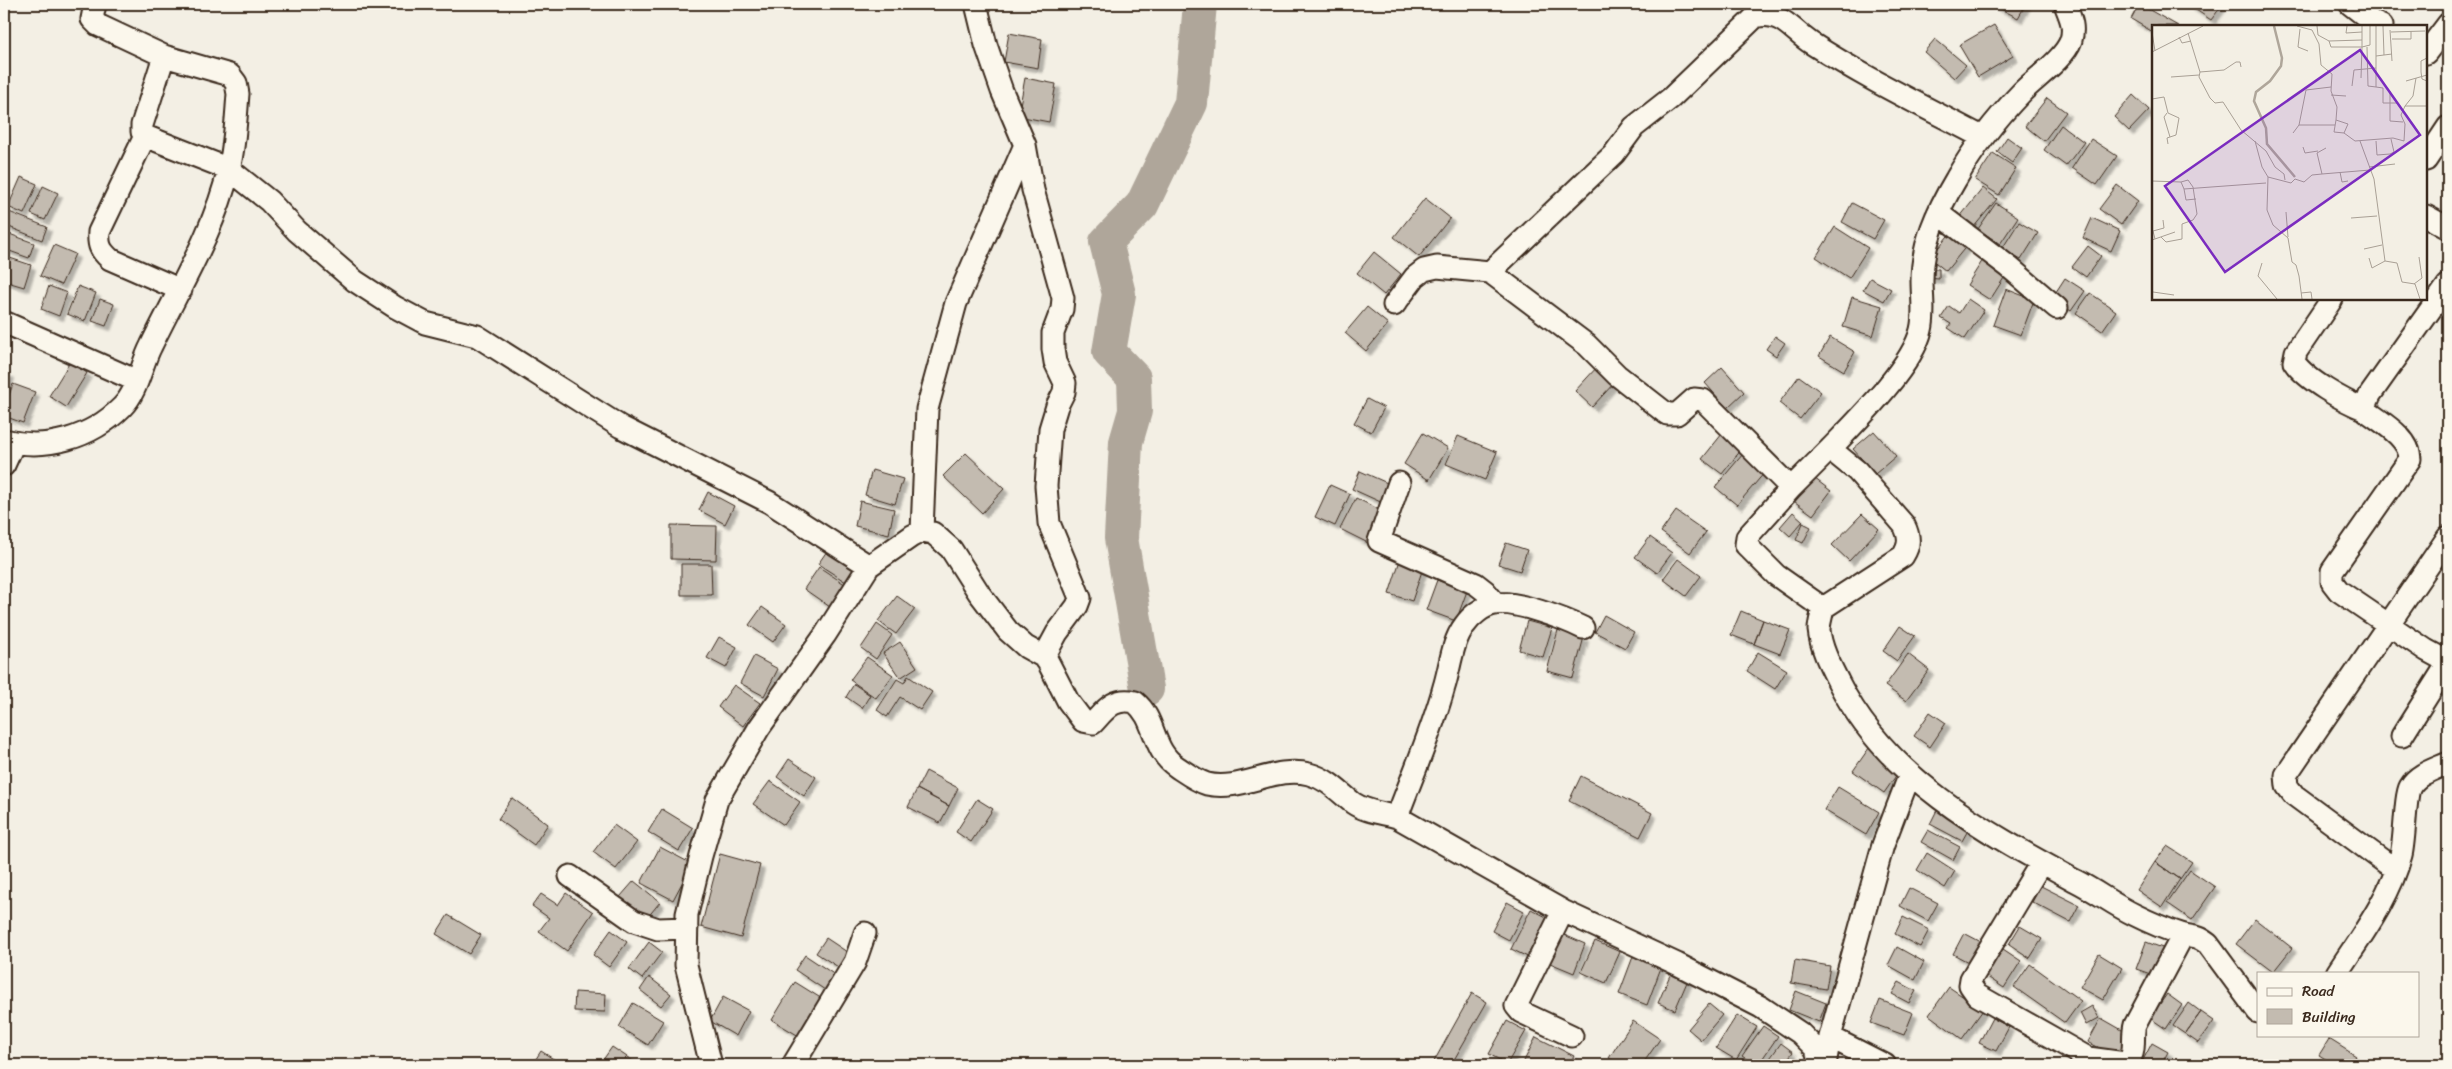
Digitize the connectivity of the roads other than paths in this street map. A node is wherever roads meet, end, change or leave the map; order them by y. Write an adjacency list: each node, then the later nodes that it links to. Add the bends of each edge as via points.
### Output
1 (95, 4): 8 (street, via 92,19 98,25)
2 (976, 4): 12 (street, via 989,54)
3 (2065, 4): 11 (street, via 2074,27 2066,50)
4 (2350, 4): 6 (street)
5 (2448, 24): 7 (street)
6 (2376, 25)
7 (2427, 48)
8 (164, 56): 10 (street, via 142,125); 14 (street, via 230,75 236,83 238,94)
9 (2448, 127): 13 (street)
10 (145, 136): 14 (street); 20 (street, via 99,232 98,242 101,251 110,259)
11 (1982, 137): 15 (street); 18 (street, via 1826,53 1777,17 1766,14 1755,17 1678,92 1634,127 1614,154)
12 (1025, 145): 32 (street, via 956,303 934,383 927,410); 39 (street, via 1033,190 1063,298 1053,334 1055,362 1065,383 1048,444 1046,486 1049,523 1080,598)
13 (2427, 158)
14 (229, 169): 20 (street, via 212,220); 34 (street, via 269,201 297,231 355,281 395,307 425,322 477,336 621,428 769,502)
15 (1938, 213): 23 (street, via 2009,266); 28 (street, via 1926,246 1921,332 1901,370)
16 (2427, 217): 17 (street)
17 (2448, 228)
18 (1490, 272): 22 (street, via 1424,270); 31 (street, via 1587,345 1659,409 1671,415 1677,414 1694,399 1703,400)
19 (2448, 285): 26 (street, via 2370,394)
20 (181, 290): 25 (street, via 150,348)
21 (2331, 300): 26 (street, via 2296,352 2294,362 2300,370)
22 (1394, 305)
23 (2057, 308)
24 (6, 323): 25 (street)
25 (137, 381): 27 (street, via 123,406 88,432 39,446)
26 (2364, 409): 37 (street, via 2404,442 2410,450 2410,459 2332,571 2332,582 2339,591)
27 (9, 442): 29 (street)
28 (1830, 449): 31 (street); 36 (street, via 1857,471 1904,525 1908,548 1903,556)
29 (4, 465)
30 (1399, 483): 35 (street, via 1379,541 1468,580 1485,591)
31 (1791, 488): 36 (street, via 1747,537 1746,545 1776,575)
32 (922, 531): 34 (street); 39 (street, via 933,533 951,549 997,617 1026,647)
33 (2448, 537): 37 (street)
34 (869, 566): 49 (street, via 759,728 717,800 687,914)
35 (1496, 604): 38 (street, via 1536,610); 44 (street, via 1476,613 1463,627 1428,736)
36 (1823, 608): 43 (street, via 1819,630 1828,662 1848,702 1873,736)
37 (2389, 624): 40 (street); 46 (street, via 2286,775 2286,786 2294,795)
38 (1583, 628)
39 (1044, 657): 44 (street, via 1076,715 1083,721 1093,723 1120,700 1135,702 1149,717 1159,748 1175,766 1200,781 1224,786 1293,772 1309,774 1328,782 1364,809)
40 (2448, 662): 41 (street)
41 (2402, 736)
42 (2448, 763): 52 (street, via 2417,778 2409,788 2396,871 2376,912)
43 (1910, 774): 45 (street, via 1971,822); 55 (street, via 1883,845)
44 (1397, 817): 48 (street)
45 (2041, 863): 51 (street, via 2136,916); 51 (street, via 1970,985 1977,995 2088,1058 2125,1063 2129,1060 2134,1047 2135,1025)
46 (2386, 863)
47 (570, 876): 49 (street, via 634,921 658,929)
48 (1563, 911): 54 (street, via 1516,1006 1521,1012); 58 (street, via 1761,1007 1800,1032 1815,1048)
49 (687, 928): 56 (street, via 686,965)
50 (866, 933): 57 (street, via 854,962)
51 (2183, 935): 53 (street, via 2192,934 2208,944)
52 (2338, 972)
53 (2257, 1011)
54 (1572, 1036)
55 (1830, 1037): 58 (street); 59 (street)
56 (711, 1065)
57 (793, 1065)
58 (1824, 1065)
59 (1885, 1065)

